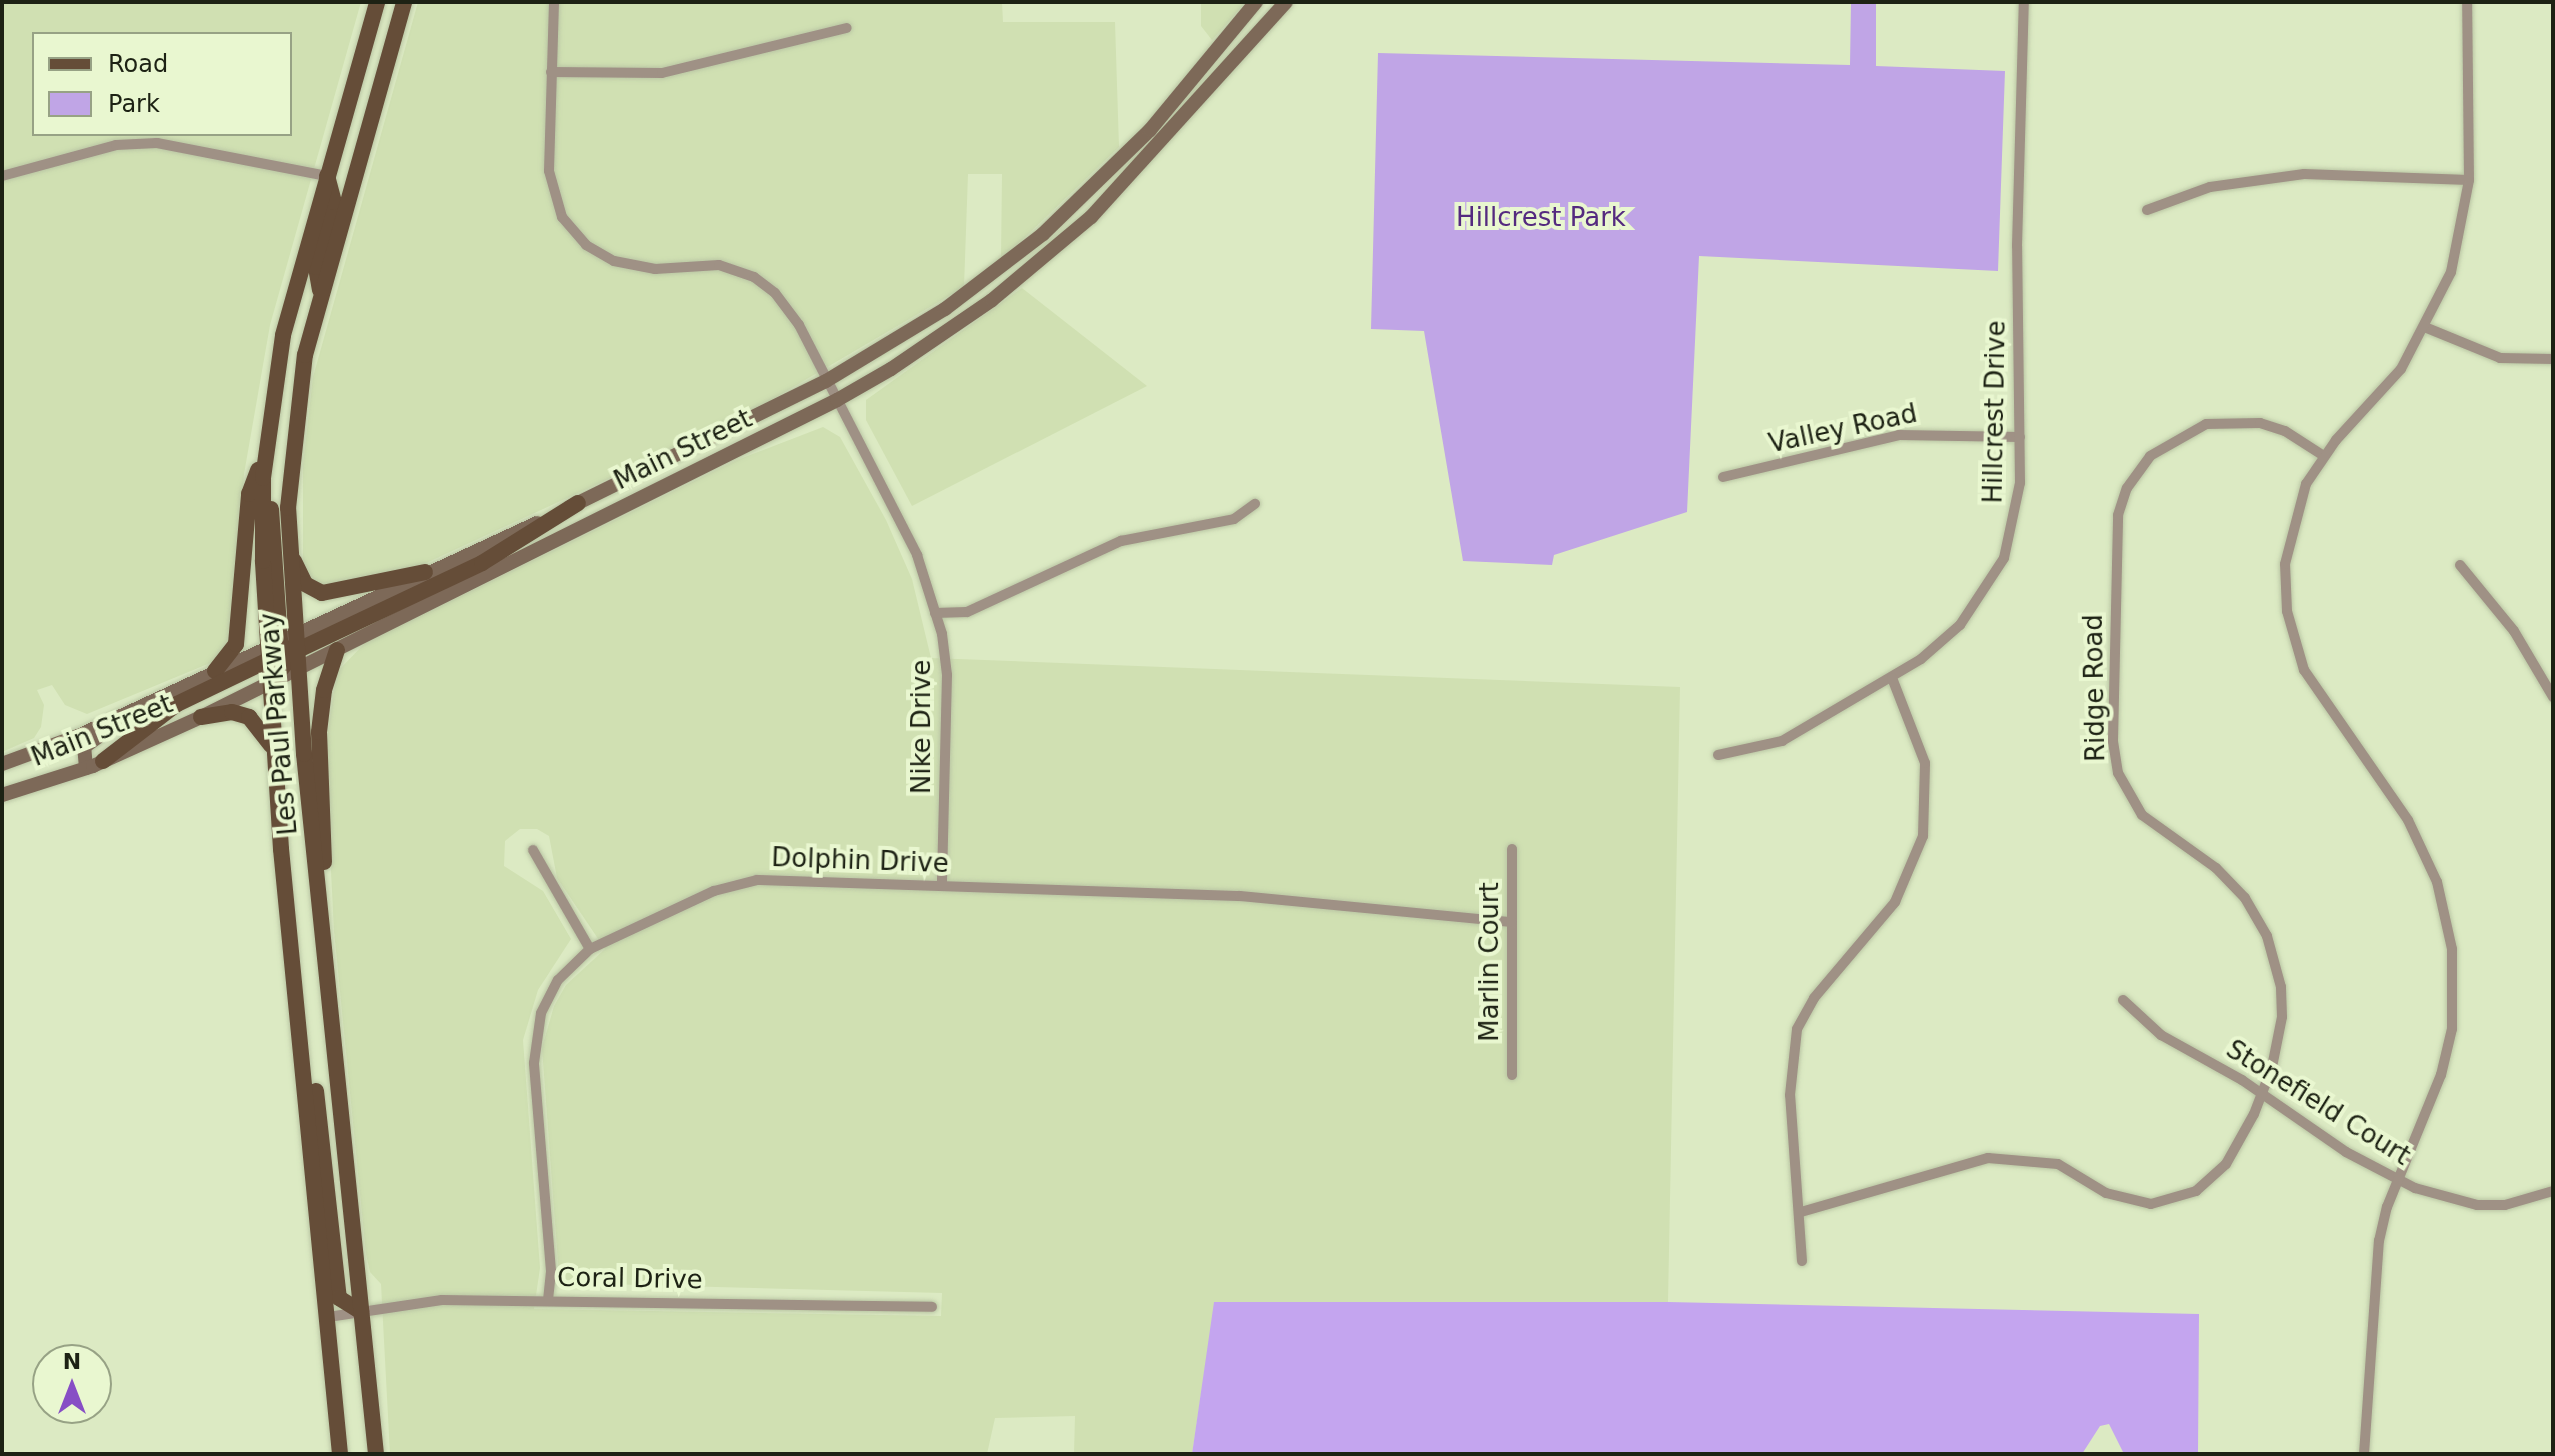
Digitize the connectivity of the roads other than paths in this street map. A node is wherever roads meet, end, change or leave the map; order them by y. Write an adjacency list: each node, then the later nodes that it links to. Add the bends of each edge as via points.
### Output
1 (377, 2): 11 (main road, Les Paul Parkway)
2 (404, 2): 15 (main road, Les Paul Parkway)
3 (554, 2): 12 (street, Nike Drive)
4 (1256, 2): 8 (main road, Main Street)
5 (1286, 2): 10 (main road, Main Street)
6 (2024, 2): 25 (street, Hillcrest Drive, via 2017,246)
7 (2467, 2): 16 (street)
8 (1243, 18): 10 (main road); 18 (main road, Main Street, via 1150,130 1043,234)
9 (847, 28): 12 (street, via 662,73)
10 (1259, 32): 20 (main road, Main Street, via 1091,217 1039,264)
11 (367, 36): 14 (main road, Les Paul Parkway); 15 (main road, via 367,62 341,152)
12 (551, 72): 23 (street, Nike Drive, via 549,171 555,200 574,233 600,255 636,267 719,265 754,277 796,321)
13 (2, 176): 14 (street, via 116,145 157,143)
14 (327, 176): 19 (main road, via 334,202 316,267); 27 (main road, Les Paul Parkway, via 283,335)
15 (354, 180): 19 (main road, Les Paul Parkway)
16 (2469, 180): 17 (street, via 2291,176 2210,187); 21 (street, via 2451,272)
17 (2147, 210)
18 (1000, 266): 20 (main road, via 989,286 952,314); 23 (main road, Main Street, via 945,309)
19 (321, 294): 31 (main road, Les Paul Parkway, via 294,434)
20 (951, 328): 24 (main road, Main Street)
21 (2427, 328): 22 (street, via 2500,358); 26 (street, via 2392,381)
22 (2553, 359)
23 (826, 381): 24 (street, Nike Drive); 29 (main road, Main Street)
24 (837, 400): 34 (street, Nike Drive, via 901,518); 35 (main road, Main Street)
25 (2020, 437): 28 (street, Valley Road, via 1899,435); 38 (street, Hillcrest Drive, via 2018,511 2000,567 1948,638)
26 (2324, 456): 59 (street, Ridge Road, via 2285,431 2260,423 2231,420 2195,427 2141,465 2122,501 2116,533 2115,764 2142,815 2223,874 2267,936 2277,965 2282,1017); 60 (street, via 2306,484 2290,530 2284,580 2290,627 2313,686 2423,850 2437,882 2452,949 2452,1029 2441,1075)
27 (264, 459): 36 (main road, Les Paul Parkway, via 261,531); 37 (main road, via 249,494 236,644)
28 (1723, 477)
29 (578, 503): 33 (main road, Main Street); 36 (main road, via 482,563)
30 (1255, 504): 34 (street, via 1234,519 1121,541 967,612)
31 (289, 546): 33 (main road, via 300,578 322,593); 36 (main road, Les Paul Parkway)
32 (2460, 565): 41 (street, via 2514,631)
33 (425, 572): 36 (main road, Main Street)
34 (935, 613): 52 (street, Nike Drive, via 947,697)
35 (337, 650): 36 (main road, Main Street); 53 (main road, via 324,690 319,732 325,846)
36 (284, 652): 37 (main road, Main Street); 39 (main road, Les Paul Parkway); 39 (main road, Main Street); 46 (main road, via 177,704); 53 (main road, Les Paul Parkway)
37 (215, 671): 40 (main road, Main Street)
38 (1892, 678): 44 (street, Hillcrest Drive, via 1782,741); 62 (street, via 1925,763 1923,836 1895,902 1814,998 1797,1029 1790,1095)
39 (271, 681): 42 (main road, Main Street); 45 (main road, Les Paul Parkway)
40 (169, 693): 43 (main road, Main Street); 48 (main road, via 87,743 82,756)
41 (2553, 697)
42 (201, 717): 45 (main road, via 232,712 249,717 263,729); 46 (main road, Main Street)
43 (43, 749): 47 (main road, Main Street); 48 (main road, via 73,754)
44 (1718, 755)
45 (274, 756): 57 (main road, Les Paul Parkway)
46 (103, 761): 48 (main road, Main Street)
47 (2, 764)
48 (86, 768): 49 (main road, Main Street)
49 (2, 795)
50 (1512, 849): 54 (street, Marlin Court)
51 (533, 850): 55 (street)
52 (942, 886): 54 (street, Dolphin Drive, via 1240,896); 55 (street, Dolphin Drive, via 737,883)
53 (322, 920): 66 (main road, Les Paul Parkway)
54 (1512, 922): 58 (street, Marlin Court)
55 (590, 949): 64 (street, Dolphin Drive, via 550,993 533,1048)
56 (2123, 1000): 59 (street, Stonefield Court, via 2161,1035)
57 (300, 1024): 66 (main road, via 322,1119 339,1298); 67 (main road, Les Paul Parkway)
58 (1512, 1075)
59 (2262, 1093): 60 (street, Stonefield Court, via 2346,1152); 62 (street, Ridge Road, via 2215,1176 2196,1191 2167,1202 2121,1199 2058,1164 2006,1157 1964,1163)
60 (2398, 1178): 61 (street, Stonefield Court, via 2477,1205 2505,1205); 70 (street, via 2373,1280)
61 (2553, 1191)
62 (1801, 1212): 63 (street)
63 (1802, 1261)
64 (548, 1300): 65 (street, Coral Drive); 66 (street, Coral Drive, via 442,1300)
65 (932, 1307)
66 (361, 1312): 67 (street, Coral Drive); 69 (main road, Les Paul Parkway)
67 (328, 1317): 68 (main road, Les Paul Parkway)
68 (341, 1450)
69 (376, 1454)
70 (2364, 1454)

